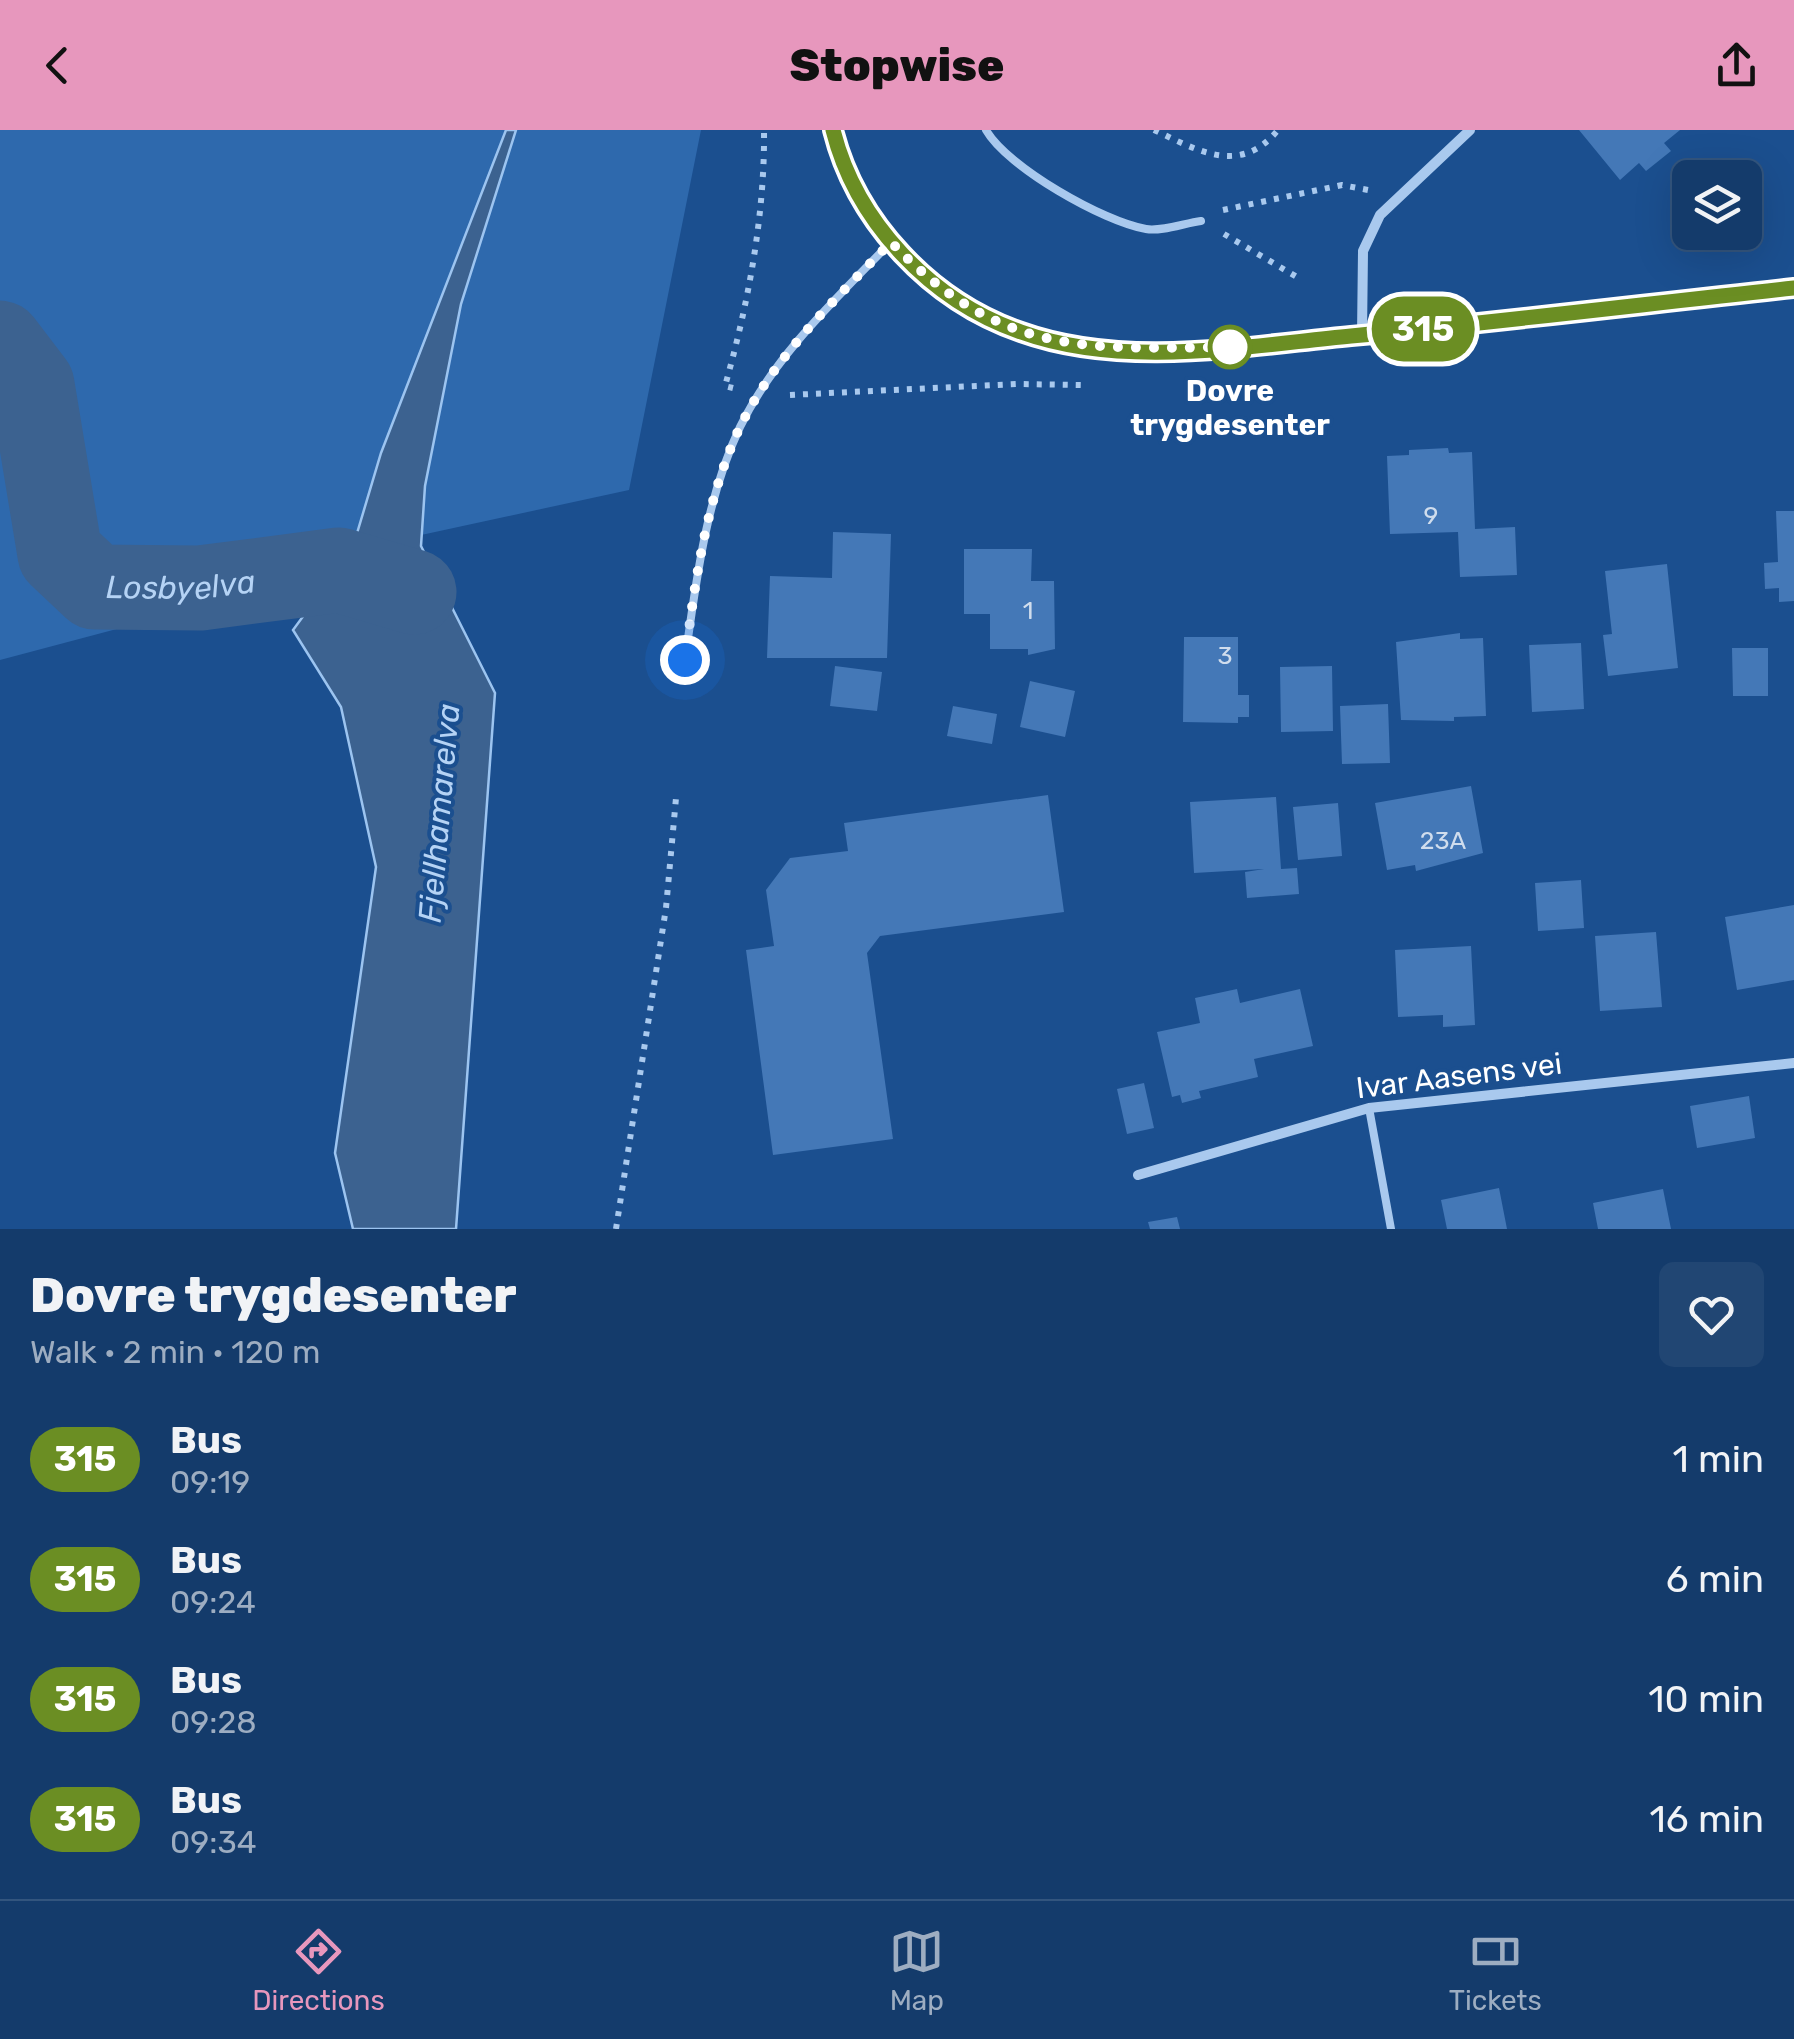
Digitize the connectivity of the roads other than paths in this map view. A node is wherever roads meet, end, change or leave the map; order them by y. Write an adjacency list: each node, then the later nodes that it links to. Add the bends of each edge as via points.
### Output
1 (833, 130): 5 (main road, via 853,185)
2 (986, 130): 4 (lane, via 1020,168 1147,230)
3 (1470, 130): 7 (street, via 1380,215 1364,250)
4 (1200, 221)
5 (891, 242): 7 (main road, via 952,297 1022,333 1085,346 1142,351); 8 (lane, via 806,331 742,424 715,496)
6 (1794, 288): 7 (main road)
7 (1362, 335)
8 (685, 660)
9 (1794, 1063): 10 (street, Ivar Aasens vei)
10 (1369, 1108): 11 (street, Ivar Aasens vei); 12 (lane)
11 (1138, 1175)
12 (1391, 1229)

